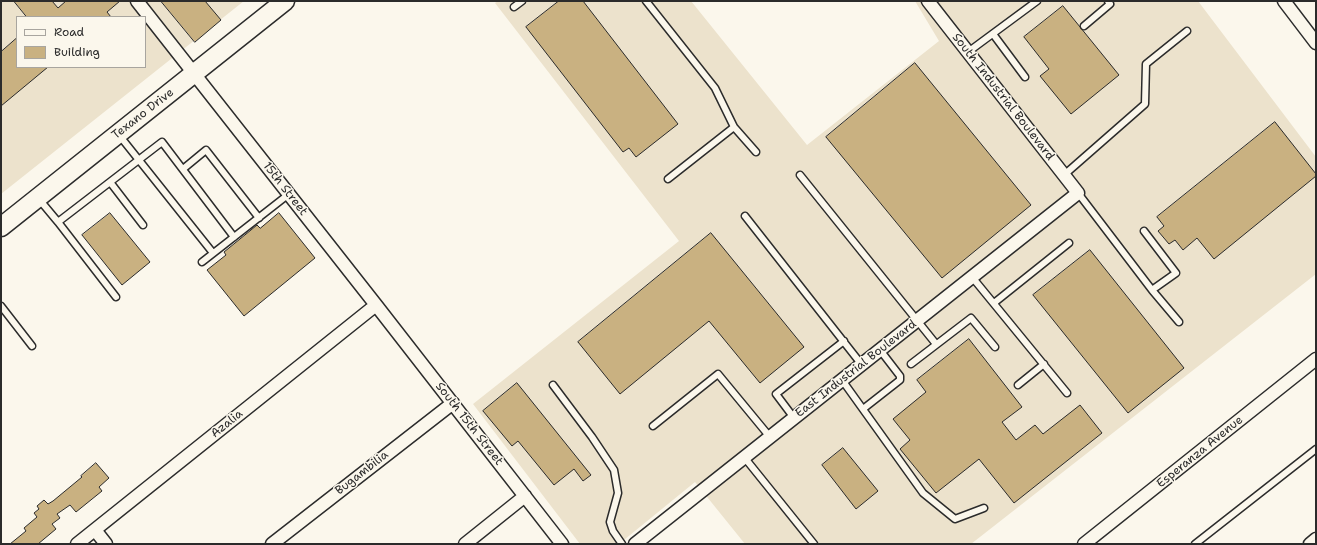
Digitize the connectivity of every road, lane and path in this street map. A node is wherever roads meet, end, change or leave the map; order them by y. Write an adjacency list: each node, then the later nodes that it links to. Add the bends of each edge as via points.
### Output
1 (137, 1): 15 (street)
2 (285, 1): 15 (street, Texano Drive)
3 (522, 1): 9 (lane)
4 (646, 1): 17 (lane, via 715,88)
5 (928, 1): 14 (street, South Industrial Boulevard)
6 (1037, 1): 12 (lane)
7 (1108, 1): 10 (lane, via 1110,4)
8 (1284, 1): 13 (street)
9 (514, 7)
10 (1084, 26)
11 (1187, 31): 23 (lane, via 1146,64 1145,104)
12 (992, 34): 14 (lane); 16 (lane)
13 (1315, 39)
14 (968, 52): 23 (street, South Industrial Boulevard)
15 (195, 74): 18 (street, Texano Drive); 26 (street, 15th Street)
16 (1025, 77)
17 (734, 126): 19 (lane); 24 (lane)
18 (118, 134): 20 (lane); 28 (street, Texano Drive)
19 (756, 152)
20 (139, 160): 21 (lane, via 162,142); 25 (lane); 37 (lane)
21 (183, 169): 30 (lane, via 206,150); 35 (lane)
22 (800, 175): 45 (lane)
23 (1064, 175): 27 (street, South Industrial Boulevard)
24 (668, 179)
25 (110, 182): 31 (lane); 32 (lane)
26 (289, 194): 30 (lane); 43 (street, 15th Street)
27 (1078, 194): 39 (street, East Industrial Boulevard); 40 (lane)
28 (38, 198): 31 (lane); 33 (street, Texano Drive)
29 (746, 216): 47 (lane)
30 (259, 218): 35 (lane)
31 (58, 222): 41 (lane)
32 (142, 225)
33 (1, 227)
34 (1144, 231): 40 (lane, via 1176,273)
35 (234, 237): 37 (lane)
36 (1069, 243): 42 (lane)
37 (213, 253): 38 (lane)
38 (202, 262)
39 (972, 277): 42 (lane); 45 (street, East Industrial Boulevard)
40 (1152, 290): 46 (lane)
41 (116, 297)
42 (994, 303): 55 (lane)
43 (376, 304): 60 (street, South 15th Street); 69 (street, Azalia)
44 (1, 306): 49 (lane)
45 (917, 321): 48 (lane); 51 (street, East Industrial Boulevard)
46 (1179, 322)
47 (844, 341): 53 (lane); 62 (lane, via 776,394)
48 (936, 344): 50 (lane, via 970,318); 54 (lane)
49 (32, 346)
50 (995, 347)
51 (880, 350): 53 (street, East Industrial Boulevard); 61 (lane, via 900,376 900,380)
52 (1316, 359): 79 (street, Esperanza Avenue)
53 (862, 364): 56 (street, East Industrial Boulevard)
54 (911, 364)
55 (1044, 364): 58 (lane); 59 (lane)
56 (842, 380): 61 (lane); 62 (street, East Industrial Boulevard)
57 (553, 385): 76 (lane, via 614,470 618,493 610,522)
58 (1018, 385)
59 (1067, 393)
60 (452, 403): 67 (street, South 15th Street); 73 (street, Bugambilia)
61 (863, 409): 68 (lane, via 923,493 955,519)
62 (794, 418): 64 (street, East Industrial Boulevard)
63 (653, 426): 64 (lane, via 718,374)
64 (770, 437): 66 (street, East Industrial Boulevard)
65 (1316, 449): 80 (lane)
66 (744, 457): 77 (street, East Industrial Boulevard); 78 (lane)
67 (525, 496): 74 (street); 75 (street, South 15th Street)
68 (984, 508)
69 (95, 530): 71 (street, Azalia); 72 (street)
70 (1316, 539): 81 (street)
71 (77, 544)
72 (106, 544)
73 (272, 544)
74 (465, 544)
75 (562, 544)
76 (622, 544)
77 (635, 544)
78 (814, 544)
79 (1084, 544)
80 (1196, 544)
81 (1310, 544)

